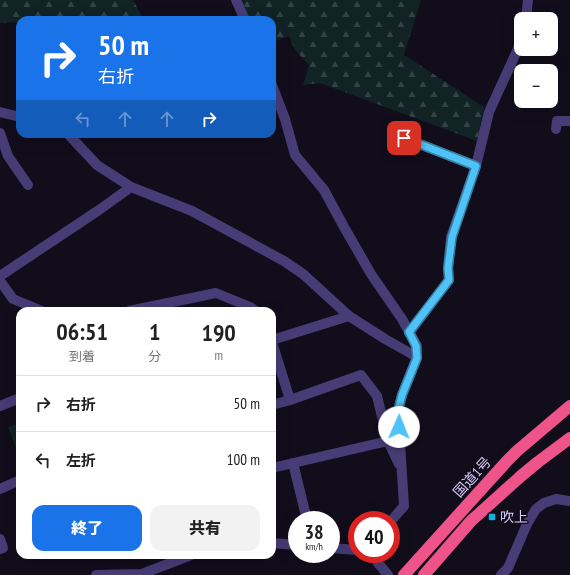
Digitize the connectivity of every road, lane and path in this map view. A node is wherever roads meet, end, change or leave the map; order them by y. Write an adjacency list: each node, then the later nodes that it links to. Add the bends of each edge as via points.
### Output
1 (236, 0): 4 (street)
2 (528, 0): 3 (street)
3 (527, 12)
4 (243, 16)
5 (514, 56): 14 (street, via 488,112)
6 (276, 95): 23 (street, via 295,155 324,190 371,274)
7 (0, 112): 8 (street)
8 (16, 116)
9 (570, 120): 10 (street, via 557,121)
10 (556, 129)
11 (0, 133): 15 (street, via 8,156)
12 (72, 138): 16 (street, via 97,165)
13 (404, 138): 14 (street)
14 (476, 166): 23 (street, via 452,237 449,280)
15 (28, 185)
16 (131, 187): 17 (street); 22 (street, via 192,211 284,261 303,274)
17 (0, 276)
18 (0, 281): 19 (street, via 13,298)
19 (33, 307)
20 (148, 307): 21 (street, via 216,293)
21 (250, 307)
22 (350, 316): 24 (street); 26 (street)
23 (409, 332): 26 (street, via 416,346)
24 (276, 340)
25 (276, 354): 28 (street)
26 (417, 358): 36 (street, via 399,407)
27 (16, 400): 30 (street)
28 (290, 400): 29 (street); 33 (street, via 361,375 377,396)
29 (276, 404)
30 (0, 406)
31 (570, 406): 50 (highway, 国道1号, via 507,461)
32 (570, 438): 51 (highway, via 521,476 471,521)
33 (388, 441): 34 (street); 36 (street)
34 (293, 463): 35 (street); 40 (street)
35 (276, 467)
36 (402, 471): 41 (street, via 404,506)
37 (16, 482): 38 (street)
38 (0, 489)
39 (570, 501): 52 (street, via 556,499 536,509 508,568)
40 (304, 511)
41 (400, 511)
42 (0, 539): 45 (street, via 3,548)
43 (276, 543): 44 (street)
44 (288, 544)
45 (0, 549)
46 (181, 559): 48 (street, via 142,574)
47 (378, 563): 49 (street)
48 (96, 575)
49 (388, 575)
50 (404, 575)
51 (424, 575)
52 (501, 575)

